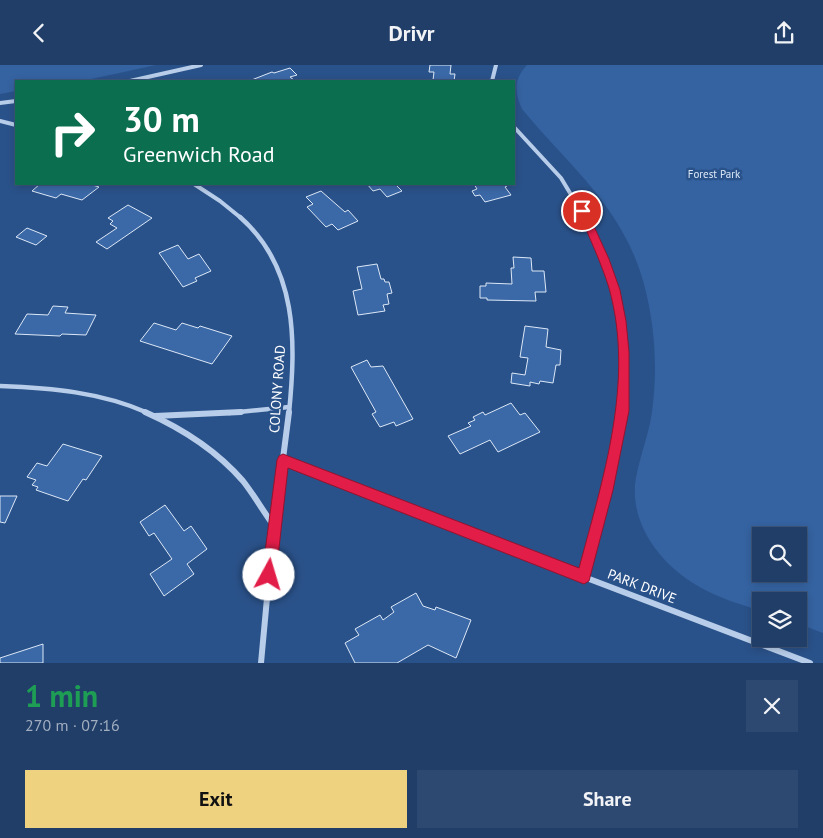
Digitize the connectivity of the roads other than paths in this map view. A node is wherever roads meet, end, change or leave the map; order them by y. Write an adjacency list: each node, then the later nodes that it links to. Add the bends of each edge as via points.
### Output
1 (201, 65): 3 (street)
2 (496, 65): 4 (street)
3 (134, 80)
4 (492, 80)
5 (15, 101): 6 (street)
6 (0, 103)
7 (0, 121): 8 (street)
8 (15, 125)
9 (515, 128): 16 (street, via 560,176 582,211 615,290 621,321 623,411)
10 (195, 185): 12 (street, COLONY ROAD, via 249,225 271,252 280,272 293,337)
11 (0, 386): 13 (street, via 61,390 102,397)
12 (289, 407): 13 (street, via 206,415); 14 (street, COLONY ROAD)
13 (152, 415): 15 (street, via 206,448 239,477)
14 (283, 460): 15 (street, COLONY ROAD); 16 (street, PARK DRIVE)
15 (274, 526): 17 (street, COLONY ROAD)
16 (584, 577): 18 (street, PARK DRIVE)
17 (261, 663)
18 (810, 663)

